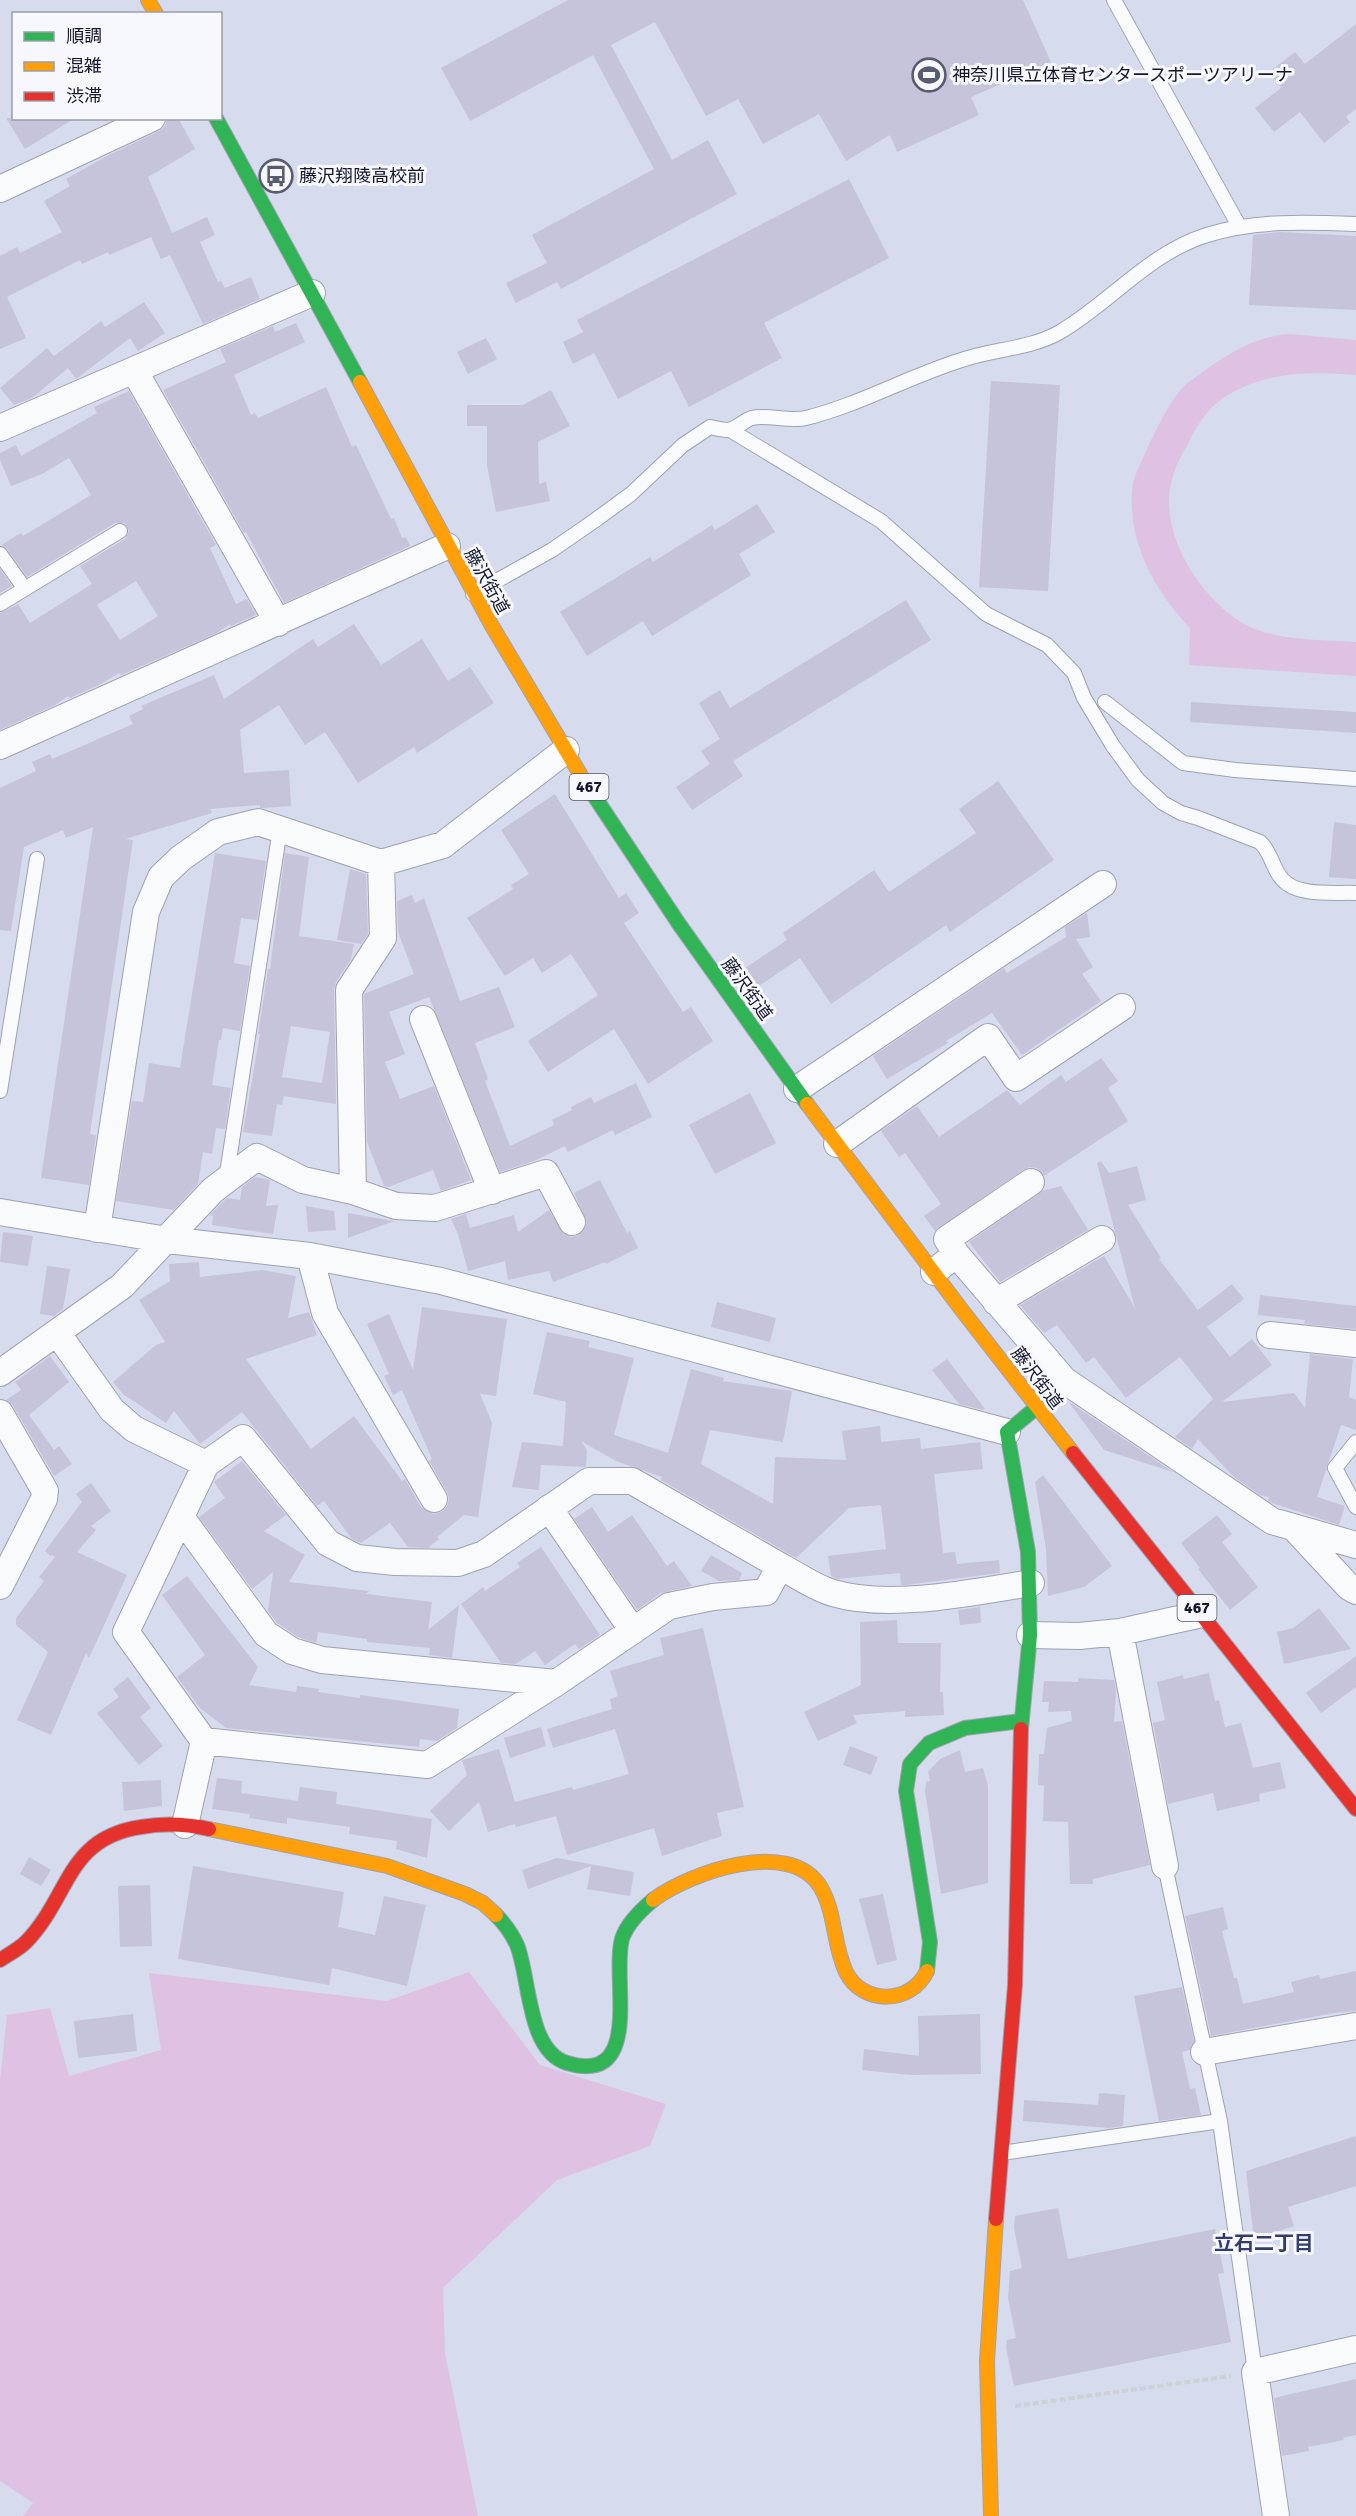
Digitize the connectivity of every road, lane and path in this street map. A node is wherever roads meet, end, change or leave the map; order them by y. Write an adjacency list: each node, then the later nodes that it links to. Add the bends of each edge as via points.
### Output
1 (1113, 0): 6 (lane)
2 (148, 120): 4 (street)
3 (217, 120): 7 (main road, 藤沢街道 / 467)
4 (0, 189)
5 (1356, 224): 6 (lane)
6 (1239, 226): 10 (lane, via 1178,246 1057,333 1014,348 969,357 836,410 803,419 753,417)
7 (312, 293): 8 (street); 12 (main road, 藤沢街道 / 467)
8 (134, 370): 9 (street); 17 (street)
9 (3, 423)
10 (730, 430): 15 (lane, via 710,427 683,445 631,494 594,521 552,550); 26 (lane, via 881,521 986,614 1047,645 1074,673 1084,698 1131,772 1163,803 1260,842 1268,849 1281,879 1294,889)
11 (120, 531): 14 (lane)
12 (447, 546): 15 (main road, 藤沢街道 / 467); 17 (street)
13 (0, 554): 14 (lane)
14 (25, 589): 16 (lane)
15 (473, 594): 20 (main road, 藤沢街道 / 467)
16 (0, 604)
17 (278, 622): 19 (street)
18 (1105, 702): 21 (lane, via 1183,763)
19 (0, 746)
20 (566, 750): 24 (street, via 443,845); 29 (main road, 藤沢街道 / 467, via 710,970)
21 (1356, 779)
22 (280, 829): 24 (street); 32 (lane); 38 (street, via 258,822 218,832 161,877 146,912)
23 (37, 859): 30 (lane)
24 (381, 862): 34 (street, via 383,938 349,990)
25 (1103, 884): 29 (street)
26 (1356, 893)
27 (1122, 1007): 31 (street, via 1016,1078 988,1037)
28 (423, 1019): 35 (street)
29 (797, 1089): 31 (main road, 藤沢街道 / 467)
30 (0, 1091)
31 (837, 1144): 43 (main road, 藤沢街道 / 467)
32 (226, 1181): 34 (street, via 257,1157 303,1180); 40 (street)
33 (1031, 1182): 41 (street, via 947,1239)
34 (353, 1191): 35 (street, via 396,1206 435,1208)
35 (492, 1191): 37 (street, via 546,1173)
36 (0, 1212): 38 (street)
37 (573, 1222)
38 (97, 1229): 40 (street)
39 (1102, 1239): 44 (street)
40 (167, 1240): 42 (street); 45 (street, via 122,1286)
41 (956, 1254): 43 (street); 44 (street)
42 (310, 1256): 51 (street, via 441,1281); 54 (street, via 325,1313)
43 (934, 1272): 49 (main road, 藤沢街道 / 467)
44 (996, 1302): 58 (street, via 1064,1380 1272,1521)
45 (58, 1334): 48 (street); 53 (street, via 112,1410 134,1429)
46 (1270, 1335): 47 (street)
47 (1356, 1344)
48 (0, 1373)
49 (1037, 1407): 51 (main road); 64 (main road, 藤沢街道 / 467)
50 (0, 1413): 62 (street, via 45,1491)
51 (1007, 1432): 61 (main road)
52 (1356, 1442): 55 (lane, via 1335,1468)
53 (206, 1464): 56 (street, via 243,1438 328,1543 357,1558 458,1563 484,1554); 57 (street)
54 (434, 1499)
55 (1356, 1507)
56 (549, 1508): 60 (street, via 589,1481 632,1481); 65 (street)
57 (181, 1517): 68 (street, via 266,1634 292,1651 322,1660); 70 (street, via 126,1632)
58 (1296, 1530): 59 (street); 63 (street)
59 (1356, 1545)
60 (780, 1566): 61 (street, via 832,1593 864,1599 924,1599); 65 (street, via 766,1592 669,1606)
61 (1031, 1583): 67 (main road)
62 (0, 1586)
63 (1356, 1591)
64 (1202, 1614): 66 (street); 71 (main road, 藤沢街道 / 467)
65 (633, 1631): 68 (street)
66 (1120, 1632): 67 (street); 73 (street)
67 (1030, 1635): 69 (main road)
68 (556, 1683): 70 (street, via 427,1764)
69 (1021, 1721): 72 (main road, via 965,1728 929,1743 910,1764 906,1791 931,1960 924,1978 914,1988 880,1998 863,1992 844,1970 827,1902 821,1887 809,1874 778,1862 723,1868 667,1890 630,1924 618,1957 620,2038 615,2051 594,2065 564,2063 543,2044 517,1946 500,1919 480,1901 380,1864); 78 (main road, via 1015,1985)
70 (204, 1741): 72 (street)
71 (1356, 1809)
72 (185, 1825): 74 (main road, via 131,1828 103,1838 85,1854 28,1941)
73 (1165, 1866): 76 (lane)
74 (0, 1960)
75 (1356, 2026): 76 (street)
76 (1204, 2052): 77 (lane)
77 (1220, 2121): 78 (lane); 80 (lane)
78 (1002, 2153): 81 (main road, via 990,2291)
79 (1356, 2349): 80 (street)
80 (1255, 2372): 81 (path); 83 (street)
81 (988, 2409): 82 (main road)
82 (992, 2516)
83 (1276, 2516)

